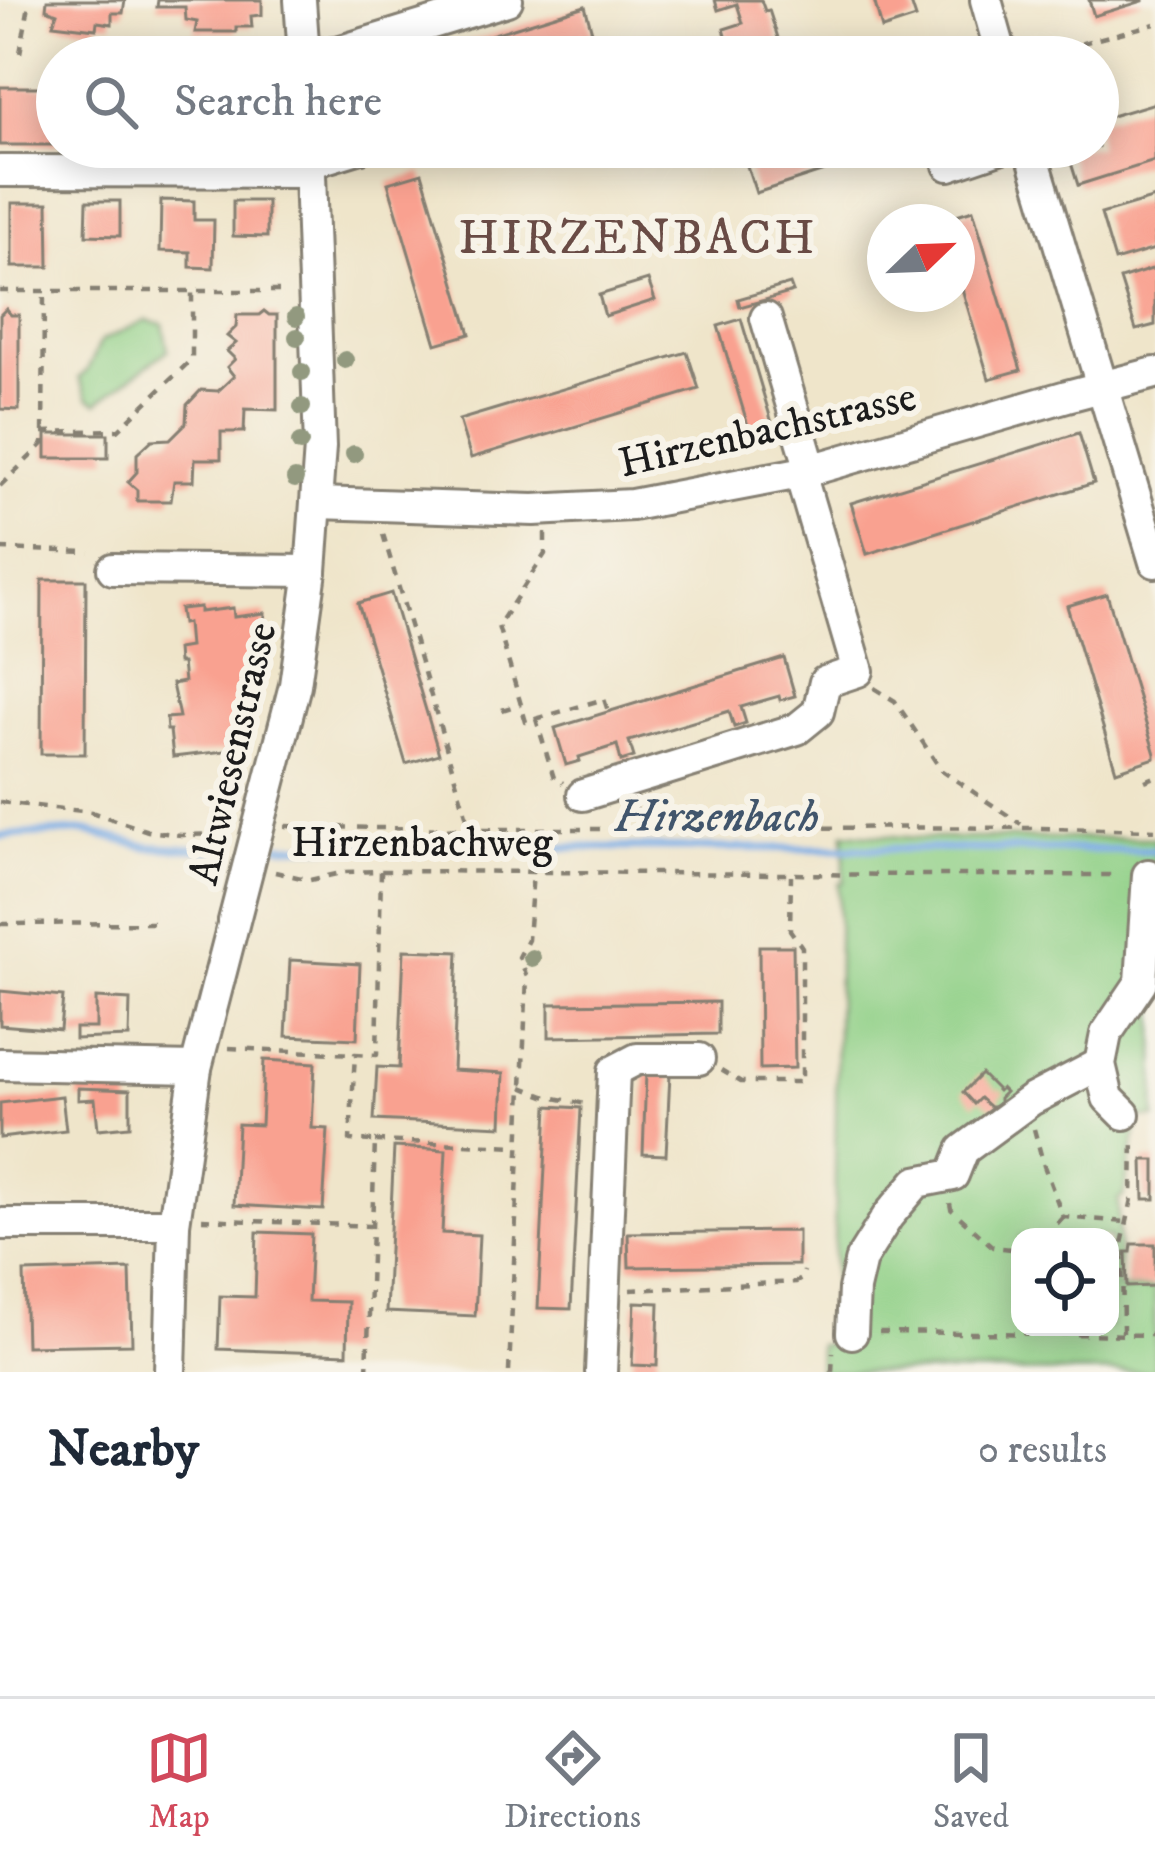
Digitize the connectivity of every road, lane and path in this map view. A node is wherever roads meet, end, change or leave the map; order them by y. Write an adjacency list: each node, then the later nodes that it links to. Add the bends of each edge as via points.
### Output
1 (30, 0): 10 (path)
2 (300, 0): 6 (street)
3 (507, 0): 7 (street)
4 (986, 0): 8 (street)
5 (1155, 23): 9 (path)
6 (303, 36)
7 (390, 36)
8 (996, 36)
9 (1107, 36)
10 (20, 53)
11 (84, 168): 14 (street)
12 (309, 168): 25 (street, Altwiesenstrasse)
13 (1036, 168): 21 (street)
14 (0, 171)
15 (44, 290): 16 (path); 17 (path); 22 (path)
16 (0, 291)
17 (192, 291): 18 (path); 22 (path, via 191,359 118,430)
18 (302, 291)
19 (766, 318): 23 (street)
20 (1155, 373): 21 (street, Hirzenbachstrasse)
21 (1101, 386): 23 (street, Hirzenbachstrasse); 29 (street)
22 (43, 432): 24 (path, via 43,444)
23 (805, 471): 25 (street, Hirzenbachstrasse, via 632,505); 32 (street)
24 (0, 486)
25 (318, 503): 31 (street, Altwiesenstrasse)
26 (383, 522): 42 (path)
27 (544, 527): 33 (path, via 545,554 498,626)
28 (0, 549): 30 (path, via 109,552)
29 (1155, 562)
30 (112, 569): 31 (street)
31 (311, 571): 44 (street, Altwiesenstrasse)
32 (858, 671): 39 (street, via 825,682 818,712 797,729); 41 (path, via 895,701 942,770)
33 (521, 704): 34 (path); 36 (path, via 526,722)
34 (502, 710)
35 (608, 711): 36 (path, via 604,699)
36 (536, 718): 39 (path, via 554,778)
37 (1155, 777): 38 (path)
38 (1144, 781)
39 (583, 795)
40 (0, 802): 44 (path, via 91,812 164,833)
41 (1024, 826): 42 (path); 43 (path)
42 (470, 830): 44 (path)
43 (1155, 830)
44 (267, 832): 53 (street, Altwiesenstrasse)
45 (265, 868): 46 (path, Hirzenbachweg, via 310,880)
46 (381, 872): 47 (path, Hirzenbachweg); 52 (path, via 376,1055)
47 (533, 872): 49 (path, Hirzenbachweg); 57 (path, via 528,940 519,957 527,977)
48 (1148, 875): 49 (path, Hirzenbachweg); 56 (street, via 1141,982 1106,1034)
49 (791, 876): 54 (path, via 790,930 802,947 802,1082 741,1082)
50 (158, 923): 51 (path)
51 (0, 924)
52 (355, 1054): 53 (path); 61 (path, via 350,1141)
53 (207, 1058): 55 (street); 65 (street, Altwiesenstrasse)
54 (703, 1061): 79 (street, via 638,1059 614,1071)
55 (0, 1064)
56 (1100, 1064): 58 (street); 60 (street, via 1108,1098)
57 (522, 1087): 59 (path); 62 (path)
58 (1027, 1103): 63 (street, via 963,1150); 64 (path)
59 (589, 1105)
60 (1124, 1114): 66 (path, via 1133,1135)
61 (375, 1141): 62 (path); 68 (path)
62 (519, 1146): 78 (path)
63 (949, 1176): 70 (path, via 951,1209 993,1246); 73 (street, via 917,1182 861,1258)
64 (1063, 1217): 66 (path); 69 (path)
65 (182, 1222): 67 (street); 68 (path); 76 (street, Altwiesenstrasse)
66 (1126, 1222): 75 (path)
67 (0, 1224)
68 (372, 1226): 77 (path)
69 (1053, 1228)
70 (1011, 1249)
71 (804, 1271): 72 (path, via 796,1282)
72 (618, 1289)
73 (852, 1333): 75 (path); 80 (path, via 833,1345)
74 (1155, 1334): 75 (path)
75 (1123, 1335)
76 (170, 1372)
77 (367, 1372)
78 (508, 1372)
79 (601, 1372)
80 (832, 1372)

